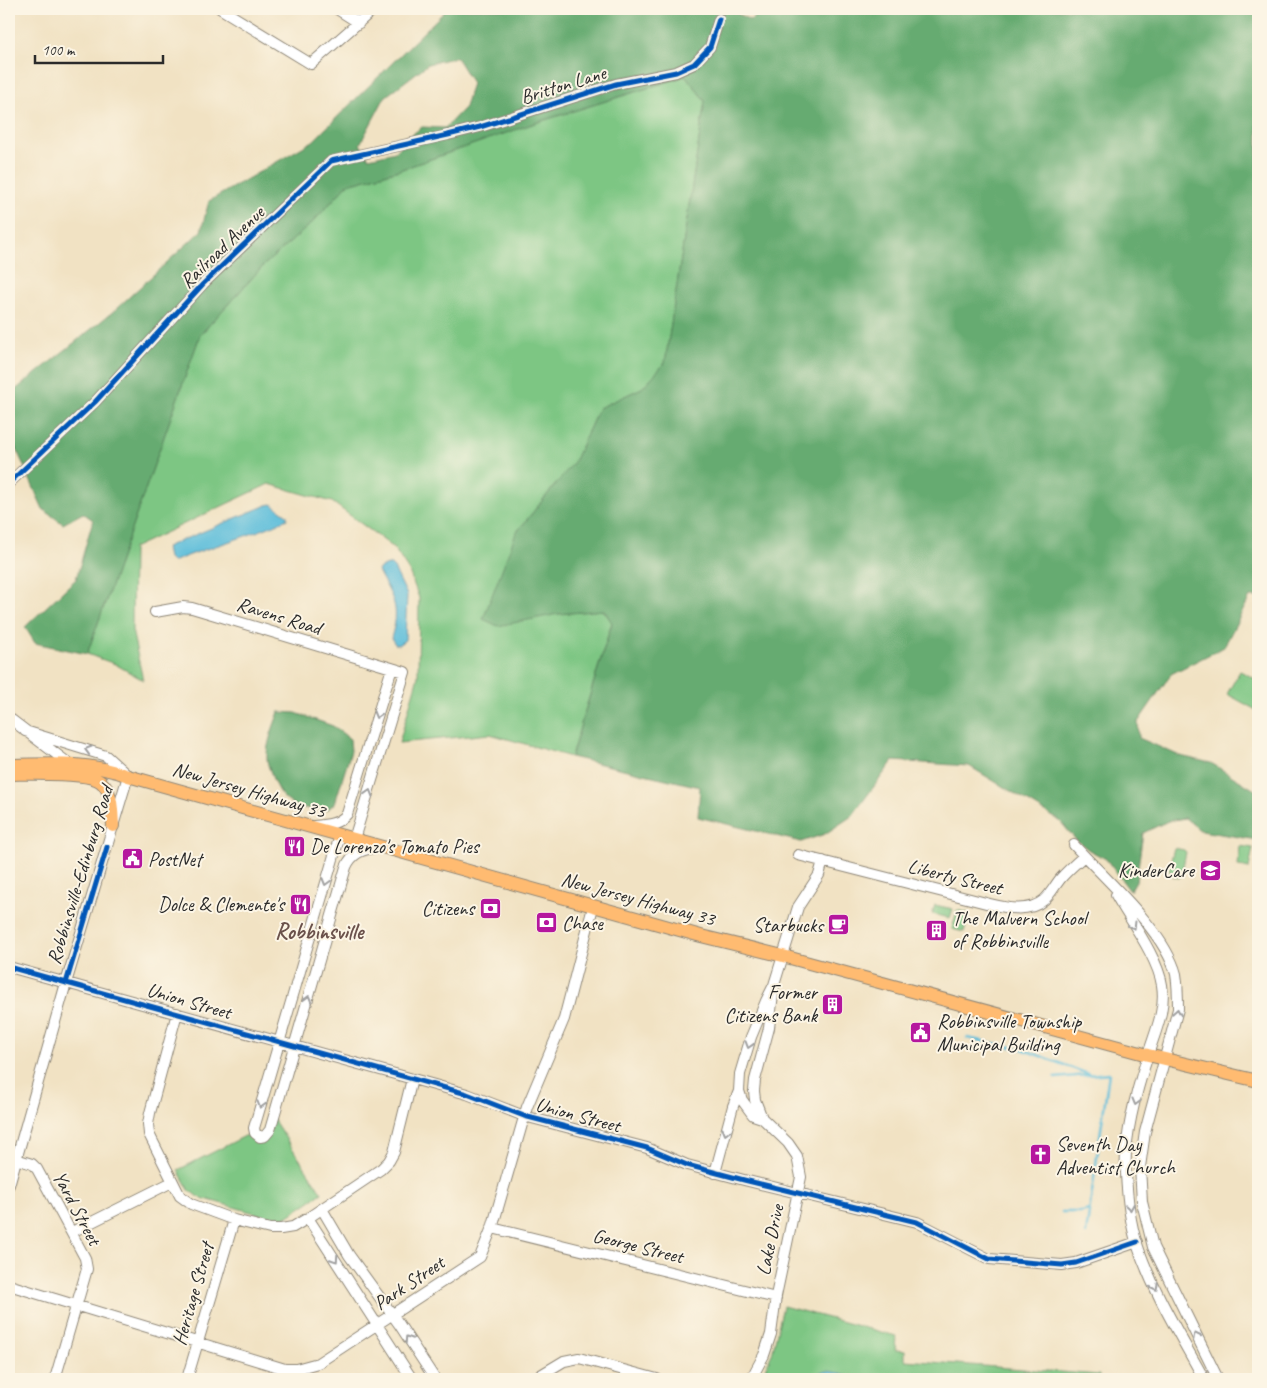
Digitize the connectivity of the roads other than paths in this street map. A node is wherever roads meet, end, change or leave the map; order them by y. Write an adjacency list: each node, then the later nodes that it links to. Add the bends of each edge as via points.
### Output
1 (221, 9): 5 (street, via 311,64)
2 (337, 9): 5 (street)
3 (374, 9): 5 (street)
4 (719, 20): 6 (street, Britton Lane, via 710,47 694,64 676,72 616,84)
5 (359, 23)
6 (448, 136): 7 (street, Railroad Avenue, via 331,161 203,284 95,402)
7 (9, 483)
8 (155, 612): 9 (street, Ravens Road, via 192,608)
9 (392, 668): 18 (street, one-way to 18, via 347,814 342,820); 20 (street, one-way to 9, via 405,672)
10 (9, 718): 11 (street)
11 (25, 731): 12 (street); 15 (street, one-way to 11, via 106,756)
12 (71, 764): 13 (main road, New Jersey Highway 33); 15 (main road, New Jersey Highway 33, via 109,769); 16 (street)
13 (9, 765)
14 (9, 774): 16 (main road)
15 (128, 776): 17 (street, Robbinsville-Edinburg Road); 18 (main road, New Jersey Highway 33)
16 (87, 777): 17 (main road, via 100,782 108,793)
17 (113, 826): 30 (street, Robbinsville-Edinburg Road)
18 (308, 827): 19 (main road, New Jersey Highway 33)
19 (340, 835): 20 (main road, New Jersey Highway 33); 33 (street, one-way to 33)
20 (354, 839): 22 (main road, New Jersey Highway 33)
21 (1074, 845): 24 (street)
22 (388, 849): 27 (main road, New Jersey Highway 33); 34 (street, one-way to 22, via 350,858 364,849)
23 (798, 855): 25 (street, Liberty Street)
24 (1084, 856): 25 (street, Liberty Street, via 1060,878 1043,901 1022,908 1006,908); 26 (street)
25 (823, 861): 28 (street, Lake Drive, via 819,875 798,907)
26 (1109, 883): 35 (street, one-way to 35, via 1150,954 1162,985 1162,1012); 36 (street, one-way to 26, via 1178,1009 1176,974 1163,946)
27 (593, 907): 28 (main road, New Jersey Highway 33); 40 (street, Park Street, via 564,1019)
28 (783, 956): 31 (street, Lake Drive); 35 (main road, New Jersey Highway 33)
29 (9, 967): 30 (street, Union Street)
30 (66, 982): 32 (street, Union Street); 42 (street, Robbinsville-Edinburg Road)
31 (774, 984): 39 (street, Lake Drive, one-way to 39, via 751,1037 740,1074); 41 (street, Lake Drive, via 769,1028 754,1091)
32 (176, 1013): 33 (street, Union Street); 44 (street, via 148,1124 149,1134)
33 (279, 1042): 34 (street, Union Street); 34 (street, one-way to 34, via 254,1128 260,1137 269,1132)
34 (295, 1046): 37 (street, Union Street)
35 (1148, 1055): 36 (main road, New Jersey Highway 33); 53 (street, one-way to 53, via 1127,1136 1126,1172)
36 (1166, 1059): 38 (main road, New Jersey Highway 33); 51 (street, via 1145,1132 1140,1167)
37 (412, 1079): 40 (street, Union Street, via 467,1094); 47 (street, via 389,1161)
38 (1258, 1081)
39 (739, 1091): 41 (street, Lake Drive, via 753,1115); 43 (street, one-way to 43)
40 (524, 1116): 43 (street, Union Street, via 647,1148); 50 (street, Park Street)
41 (762, 1118): 46 (street, Lake Drive, via 798,1156 801,1170)
42 (12, 1158): 45 (street, Robbinsville-Edinburg Road); 52 (street, Yard Street, via 32,1164 37,1169)
43 (715, 1173): 46 (street, Union Street)
44 (172, 1182): 49 (street, via 180,1196 190,1204); 52 (street)
45 (9, 1185)
46 (798, 1194): 53 (street, Union Street, via 917,1222 989,1259 1062,1265); 56 (street, Lake Drive)
47 (322, 1209): 48 (street); 58 (street, via 349,1256)
48 (308, 1218): 49 (street, via 281,1229); 59 (street, one-way to 59)
49 (234, 1220): 60 (street, Heritage Street)
50 (492, 1228): 56 (street, George Street); 58 (street, Park Street, via 480,1257)
51 (1148, 1229): 53 (street); 54 (street)
52 (72, 1232): 57 (street, Yard Street, via 87,1269)
53 (1137, 1242): 54 (street); 68 (street, one-way to 68, via 1151,1279)
54 (1153, 1247): 69 (street, one-way to 54)
55 (9, 1285): 57 (street, Park Street)
56 (776, 1298): 67 (street, Lake Drive, via 768,1345)
57 (76, 1306): 60 (street, Park Street); 61 (street, Yard Street)
58 (392, 1316): 59 (street, Park Street); 64 (street, one-way to 58)
59 (377, 1325): 60 (street, Park Street, via 318,1363 296,1369 277,1367); 63 (street)
60 (197, 1343): 62 (street, Heritage Street)
61 (54, 1379)
62 (186, 1379)
63 (412, 1379)
64 (435, 1379)
65 (534, 1379): 66 (street, via 564,1361 579,1358)
66 (657, 1379)
67 (751, 1379)
68 (1204, 1379)
69 (1218, 1379)

